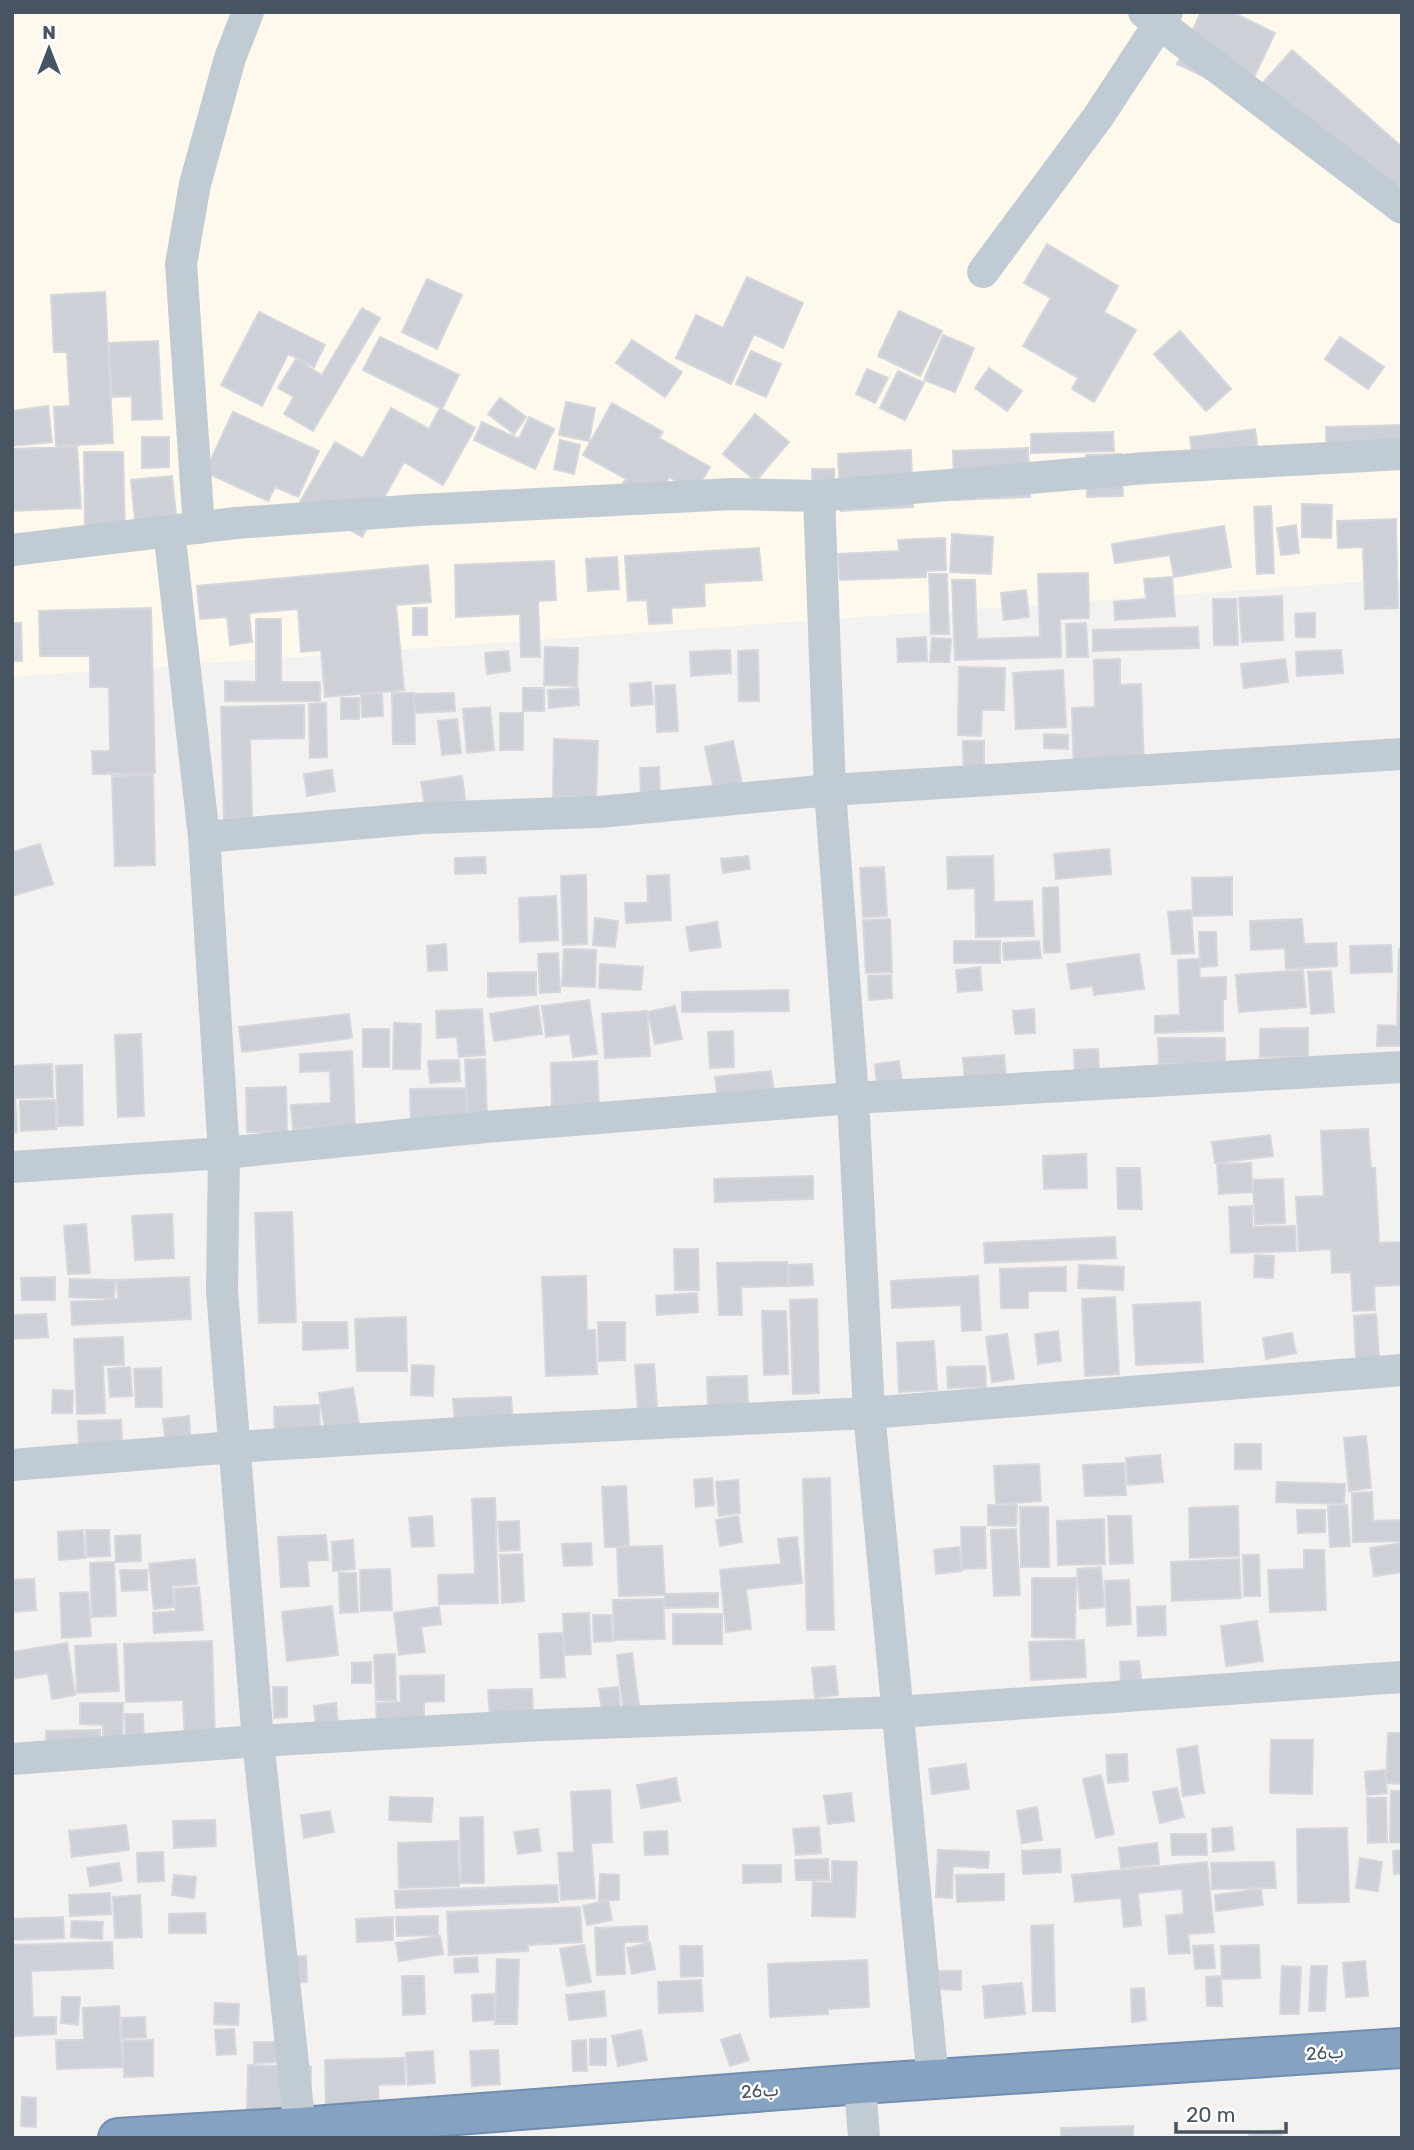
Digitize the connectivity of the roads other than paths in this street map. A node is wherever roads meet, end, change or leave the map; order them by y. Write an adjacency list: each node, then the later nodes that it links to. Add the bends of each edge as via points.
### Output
1 (248, 12): 7 (street, via 230,58 195,184 181,264)
2 (1157, 16): 3 (street); 4 (street, via 1098,117)
3 (1402, 208)
4 (983, 272)
5 (1402, 454): 6 (street, via 1146,468)
6 (819, 496): 7 (street, via 733,494 419,510); 10 (street)
7 (184, 530): 8 (street); 11 (street)
8 (12, 550)
9 (1402, 754): 10 (street)
10 (830, 790): 11 (street, via 599,811 422,818); 13 (street)
11 (204, 837): 14 (street)
12 (1402, 1067): 13 (street)
13 (853, 1098): 14 (street); 17 (street)
14 (224, 1153): 15 (street); 18 (street, via 222,1291)
15 (12, 1167)
16 (1402, 1370): 17 (street)
17 (869, 1413): 18 (street); 21 (street)
18 (234, 1447): 19 (street); 22 (street)
19 (12, 1465)
20 (1402, 1677): 21 (street)
21 (897, 1712): 22 (street); 25 (street)
22 (258, 1741): 23 (street); 27 (street)
23 (12, 1759)
24 (1402, 2048): 25 (highway, 26ب)
25 (933, 2080): 26 (highway, 26ب)
26 (860, 2084): 27 (highway, 26ب); 29 (street)
27 (301, 2132): 28 (highway, 26ب)
28 (118, 2138)
29 (864, 2138)

